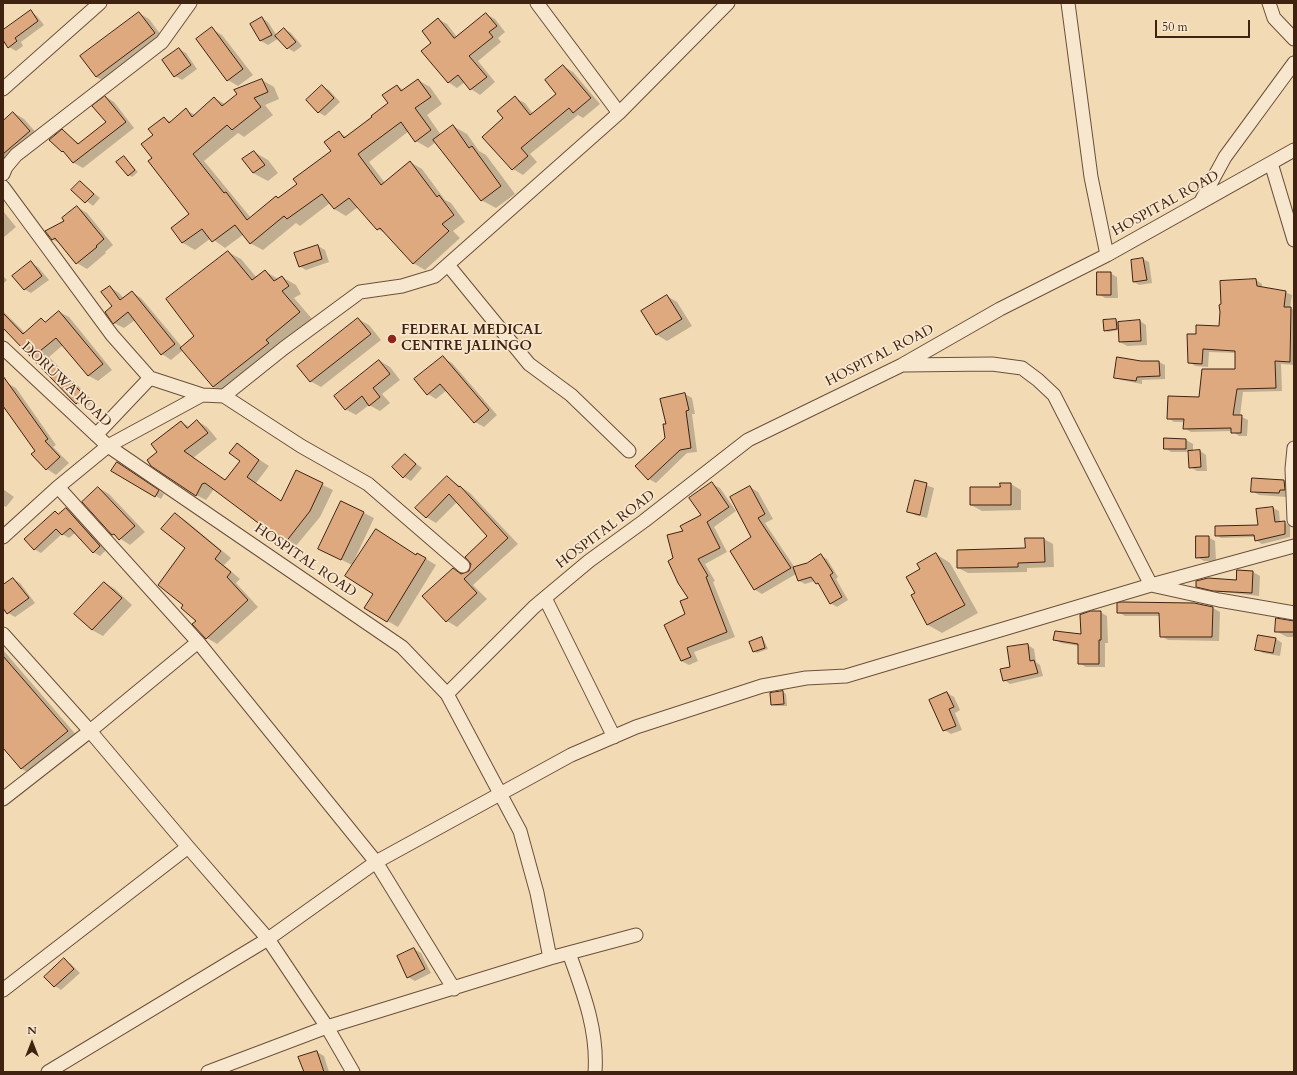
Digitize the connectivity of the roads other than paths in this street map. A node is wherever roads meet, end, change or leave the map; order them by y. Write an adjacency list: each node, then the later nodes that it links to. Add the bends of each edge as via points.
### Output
1 (100, 3): 9 (street)
2 (190, 3): 13 (street, via 162,42 16,155)
3 (537, 3): 10 (street)
4 (728, 3): 10 (street)
5 (1068, 3): 17 (street, via 1091,177)
6 (1269, 3): 7 (street, via 1274,18)
7 (1294, 39)
8 (1294, 63): 15 (street, via 1225,157)
9 (3, 89)
10 (619, 113): 18 (street)
11 (1294, 150): 12 (street, HOSPITAL ROAD)
12 (1270, 163): 15 (street, HOSPITAL ROAD); 16 (street)
13 (3, 174)
14 (3, 187): 21 (street, via 112,335)
15 (1200, 203): 17 (street, HOSPITAL ROAD)
16 (1294, 240)
17 (1107, 255): 20 (street, HOSPITAL ROAD, via 1000,309)
18 (448, 265): 23 (street, via 435,276 402,286 360,292); 27 (street, via 529,364 571,395)
19 (3, 348): 24 (street, DORUWA ROAD)
20 (902, 365): 33 (street, via 992,364 1022,368 1038,380 1054,395); 34 (street, HOSPITAL ROAD, via 748,440 589,561)
21 (150, 378): 22 (street); 24 (street)
22 (202, 395): 23 (street); 25 (street)
23 (224, 396): 32 (street, via 301,446 368,484)
24 (96, 435): 25 (street, DORUWA ROAD)
25 (108, 446): 28 (street); 38 (street, HOSPITAL ROAD, via 402,647)
26 (1294, 448): 29 (street)
27 (629, 451)
28 (58, 487): 30 (street); 37 (street)
29 (1294, 520)
30 (3, 537)
31 (1294, 546): 33 (street)
32 (463, 566)
33 (1151, 585): 35 (street); 40 (street, via 846,676 806,678 762,686 636,727)
34 (545, 598): 38 (street, HOSPITAL ROAD); 40 (street)
35 (1294, 613)
36 (3, 634): 39 (street)
37 (198, 642): 39 (street); 44 (street)
38 (447, 694): 41 (street)
39 (90, 731): 42 (street); 43 (street)
40 (614, 737): 41 (street, via 571,755)
41 (500, 793): 44 (street); 48 (street, via 520,831 537,892)
42 (3, 799)
43 (188, 847): 46 (street); 50 (street)
44 (376, 862): 46 (street); 49 (street)
45 (636, 935): 47 (street)
46 (268, 939): 51 (street); 52 (street)
47 (569, 953): 48 (street); 55 (street, via 592,1026)
48 (550, 958): 49 (street)
49 (454, 989): 51 (street)
50 (3, 990)
51 (327, 1027): 53 (street); 54 (street)
52 (48, 1072)
53 (208, 1072)
54 (353, 1072)
55 (595, 1072)

